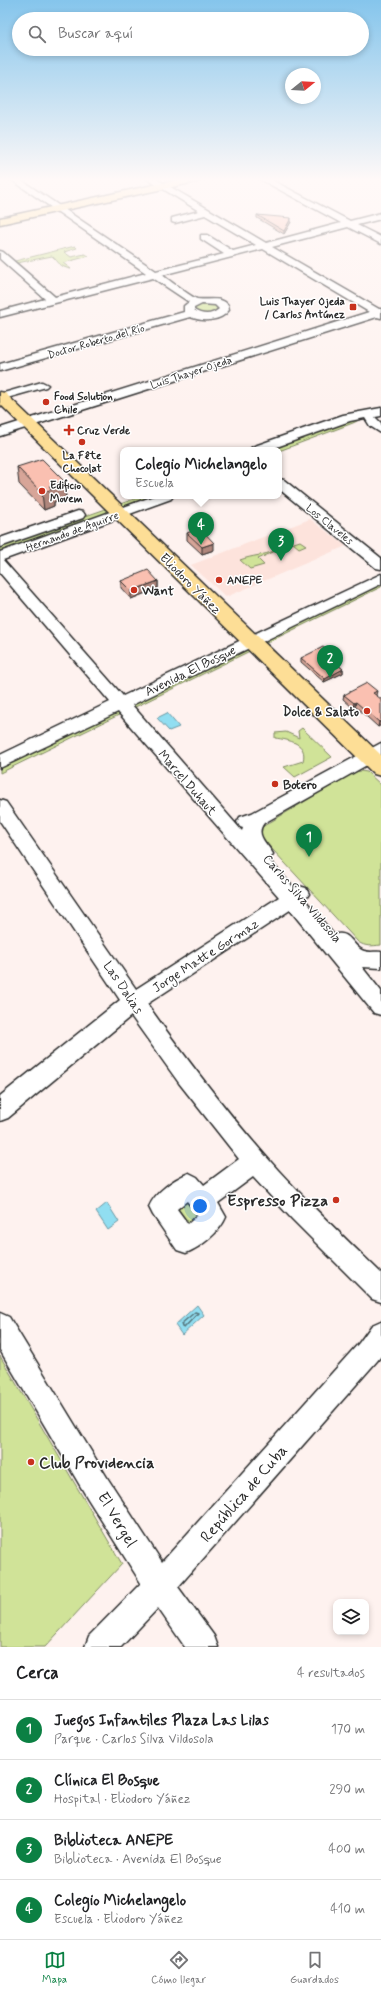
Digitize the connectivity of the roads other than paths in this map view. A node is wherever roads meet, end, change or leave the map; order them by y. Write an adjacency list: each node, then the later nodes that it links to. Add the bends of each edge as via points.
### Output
1 (126, 255): 5 (street)
2 (228, 255): 5 (street)
3 (278, 255): 8 (street)
4 (5, 263): 6 (street)
5 (154, 274): 6 (street); 7 (street)
6 (52, 300): 9 (street)
7 (195, 302): 10 (street, via 188,309); 10 (street, via 218,302 224,310 219,315 208,317)
8 (380, 313): 15 (street, Luis Thayer Ojeda)
9 (0, 314)
10 (191, 314): 11 (street, Doctor Roberto del Río)
11 (0, 368)
12 (42, 385): 13 (street, Eliodoro Yáñez)
13 (0, 397): 15 (main road, Eliodoro Yáñez)
14 (375, 415): 16 (street, via 374,424); 18 (street, via 347,418); 19 (street)
15 (28, 424): 17 (street, Luis Thayer Ojeda); 23 (main road, Eliodoro Yáñez)
16 (381, 429)
17 (0, 432)
18 (265, 447)
19 (282, 453)
20 (282, 485): 27 (street, Los Claveles)
21 (127, 499): 23 (street, Hernando de Aguirre)
22 (153, 499): 23 (street, Hernando de Aguirre)
23 (115, 508): 24 (street, Hernando de Aguirre); 25 (street, Hernando de Aguirre); 30 (main road, Eliodoro Yáñez)
24 (0, 543)
25 (0, 557)
26 (0, 564): 31 (street, Marcel Duhaut)
27 (381, 565)
28 (381, 578): 30 (street, Avenida El Bosque)
29 (381, 590): 30 (street, Avenida El Bosque)
30 (254, 645): 31 (street, Avenida El Bosque); 32 (main road, Eliodoro Yáñez)
31 (124, 708): 33 (street, Avenida El Bosque); 34 (street, Avenida El Bosque); 37 (street, Marcel Duhaut)
32 (377, 758): 36 (street)
33 (0, 762)
34 (0, 774)
35 (0, 806): 40 (street, Las Dalias)
36 (258, 818): 37 (street, via 243,823); 38 (street, Carlos Silva Vildosola, via 251,826 251,836)
37 (224, 823): 38 (street, Marcel Duhaut)
38 (296, 897): 39 (street, Carlos Silva Vildosola, via 355,957 367,961); 40 (street, Jorge Matte Gormaz); 41 (street, Marcel Duhaut)
39 (379, 959): 41 (street, Carlos Silva Vildosola, via 367,978)
40 (134, 1001): 42 (street, Jorge Matte Gormaz); 43 (street, Las Dalias)
41 (376, 1001)
42 (0, 1110)
43 (255, 1161): 44 (street); 45 (street, Las Dalias, via 288,1199)
44 (202, 1201)
45 (381, 1290)
46 (0, 1326): 48 (street, El Vergel)
47 (381, 1334): 48 (street, República de Cuba, via 368,1352)
48 (160, 1586): 49 (street, República de Cuba); 50 (street, El Vergel)
49 (100, 1647)
50 (203, 1647)

